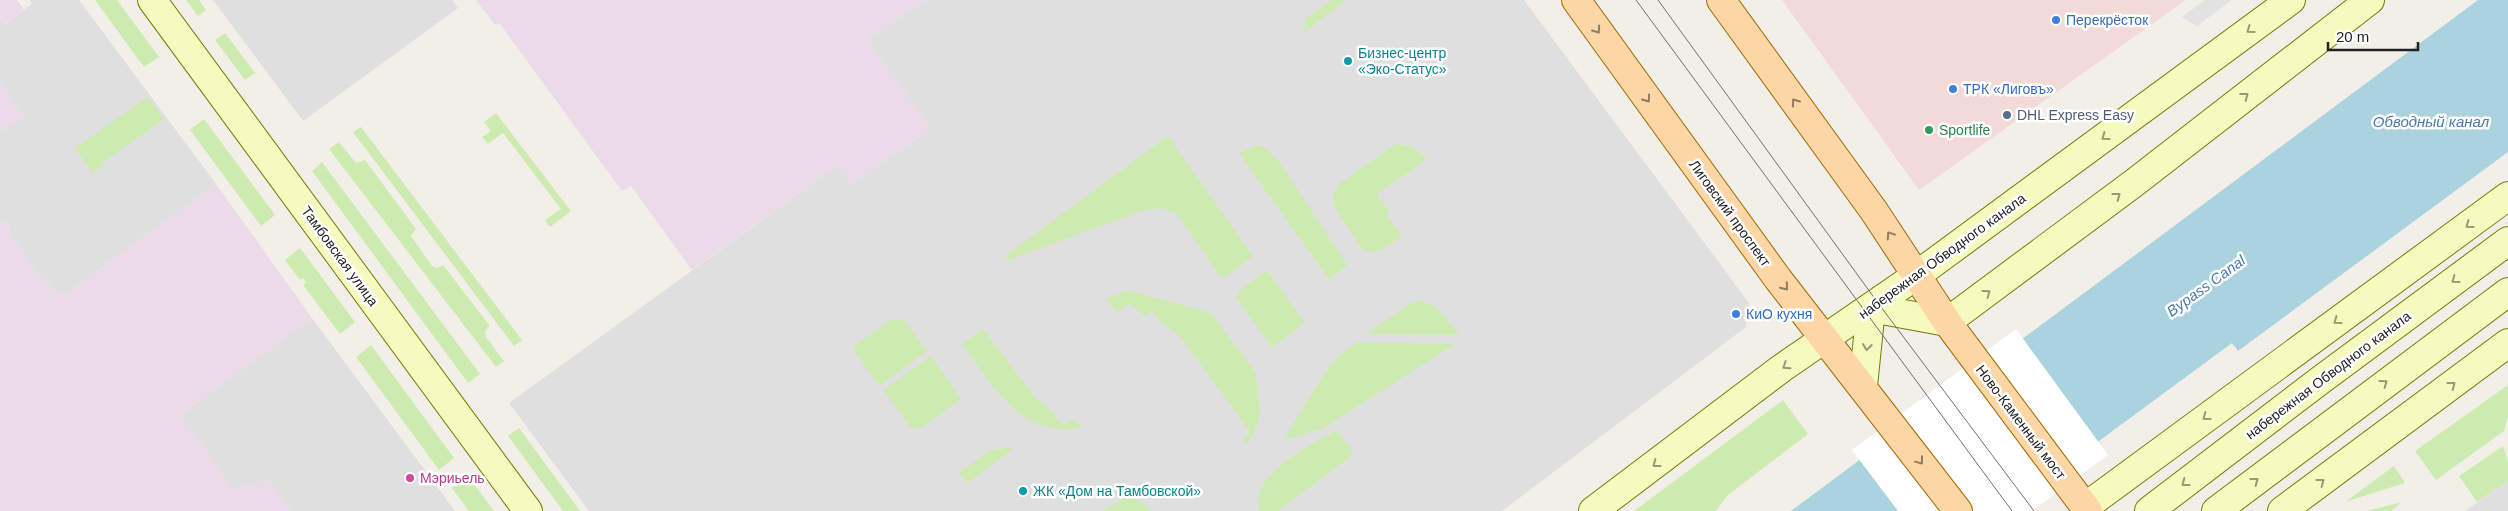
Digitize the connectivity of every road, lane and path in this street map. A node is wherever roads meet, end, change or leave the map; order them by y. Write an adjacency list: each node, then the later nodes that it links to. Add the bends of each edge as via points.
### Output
1 (152, 0): 16 (main road, Тамбовская улица)
2 (1576, 0): 12 (main road, Лиговский проспект, one-way to 12, via 1778,279)
3 (1721, 0): 8 (main road, one-way to 3)
4 (2291, 0): 8 (main road, набережная Обводного канала, one-way to 8)
5 (2370, 0): 11 (main road, one-way to 5, via 2134,183)
6 (2508, 196): 15 (main road, one-way to 15)
7 (2508, 241): 19 (main road, набережная Обводного канала, one-way to 19)
8 (1917, 275): 10 (main road, набережная Обводного канала); 11 (main road)
9 (2508, 292): 20 (main road, one-way to 9)
10 (1871, 308): 11 (main road); 12 (main road, набережная Обводного канала); 14 (main road, one-way to 14)
11 (1947, 322): 15 (main road, Ново-Каменный мост)
12 (1826, 339): 14 (main road, Лиговский проспект); 17 (main road, набережная Обводного канала, one-way to 17, via 1782,368)
13 (2508, 343): 21 (main road, one-way to 13)
14 (1863, 386): 18 (main road, Лиговский проспект, one-way to 18)
15 (2087, 509)
16 (528, 511)
17 (1593, 511)
18 (1958, 511)
19 (2149, 511)
20 (2216, 511)
21 (2282, 511)

